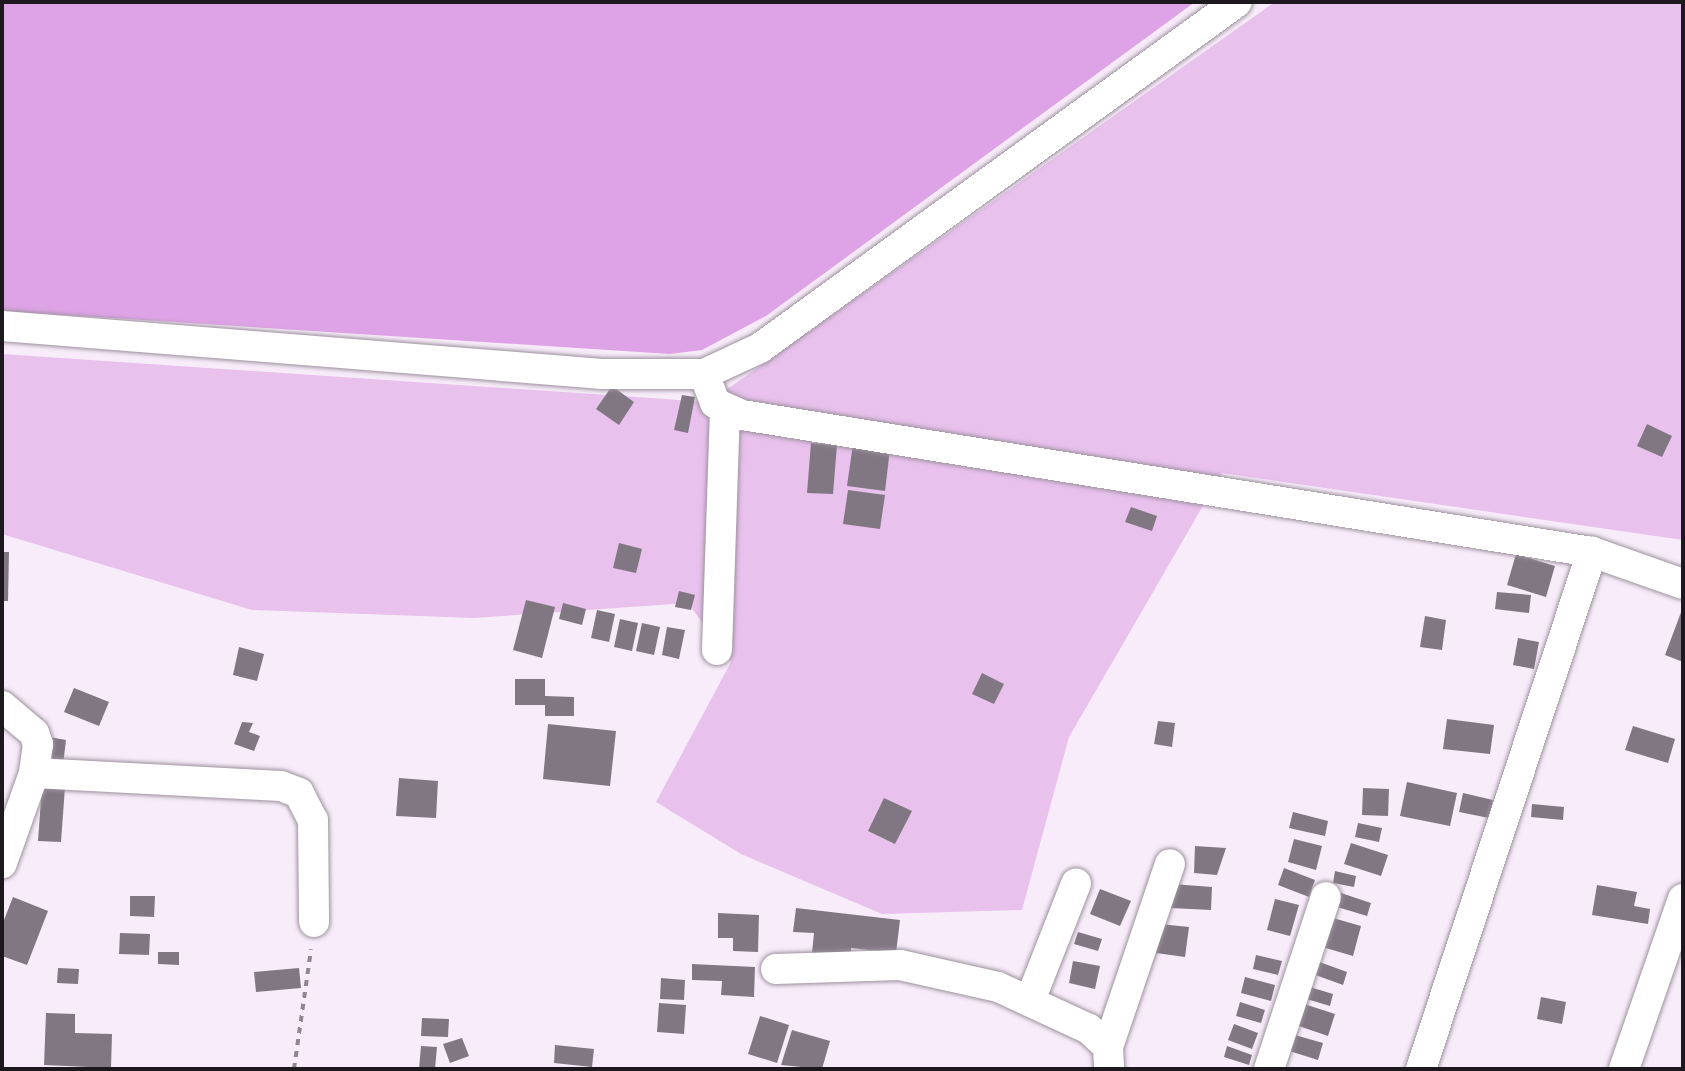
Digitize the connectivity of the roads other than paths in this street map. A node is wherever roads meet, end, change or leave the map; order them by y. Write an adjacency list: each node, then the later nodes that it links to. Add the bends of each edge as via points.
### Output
1 (1237, 2): 3 (street, via 760,348)
2 (2, 326): 3 (street, via 602,374)
3 (704, 374): 4 (street, via 709,393)
4 (725, 410): 5 (street); 7 (street)
5 (1592, 552): 6 (street); 20 (street)
6 (1683, 584)
7 (717, 650)
8 (2, 706): 9 (street, via 34,733)
9 (34, 773): 10 (street); 15 (street, via 281,786 299,793 313,820)
10 (2, 863)
11 (1170, 864): 18 (street)
12 (1076, 884): 17 (street)
13 (1326, 897): 19 (street)
14 (1683, 899): 21 (street)
15 (314, 922)
16 (776, 969): 17 (street, via 900,965)
17 (1031, 998): 18 (street, via 1089,1029)
18 (1108, 1058)
19 (1269, 1069)
20 (1421, 1069)
21 (1624, 1069)

